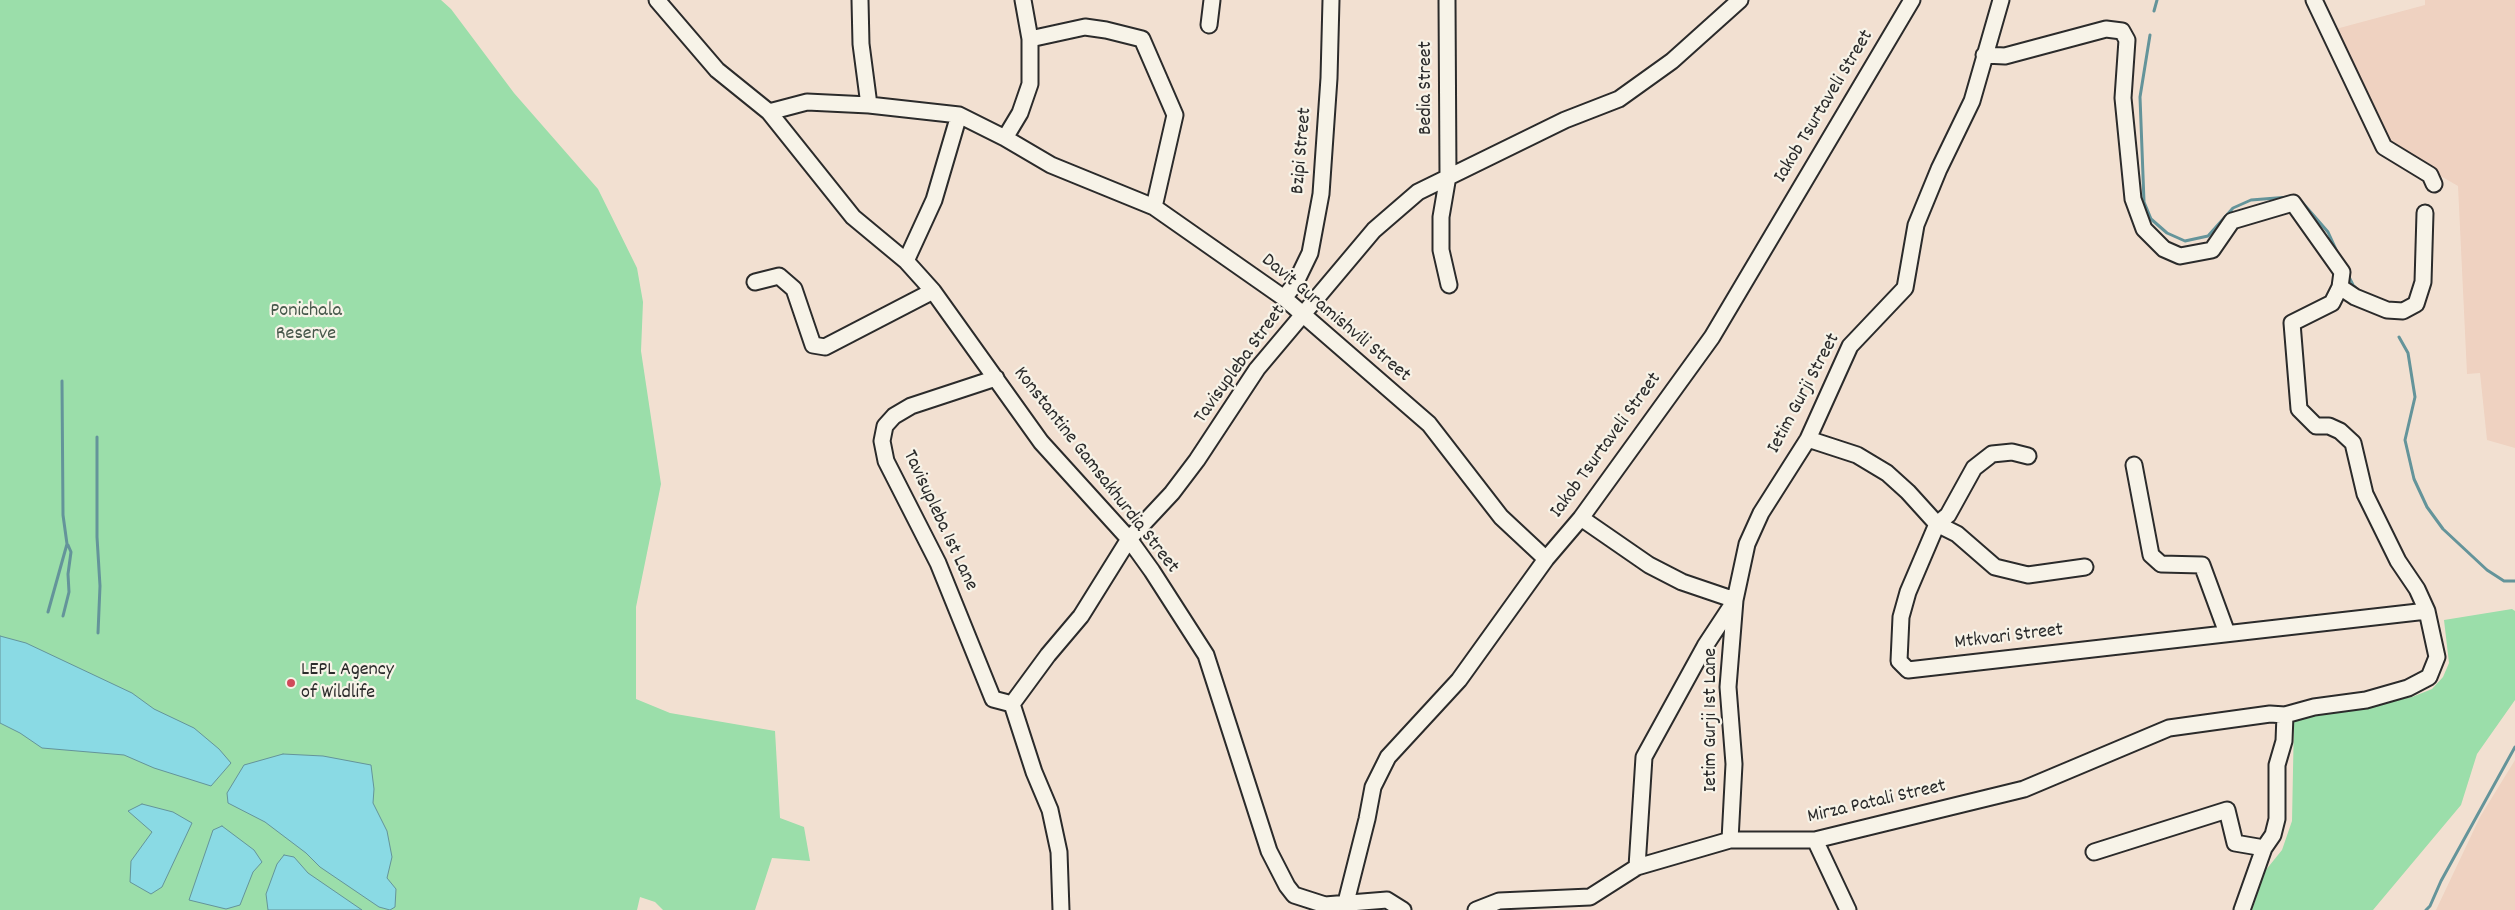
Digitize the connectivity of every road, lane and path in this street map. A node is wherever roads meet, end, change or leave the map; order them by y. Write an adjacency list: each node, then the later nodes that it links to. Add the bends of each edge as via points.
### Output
1 (657, 0): 15 (street, Konstantine Gamsakhurdia Street, via 717,70)
2 (860, 0): 14 (street)
3 (1023, 0): 12 (street)
4 (1212, 0): 11 (street)
5 (1331, 0): 27 (street, Bzipi Street, via 1330,78 1320,194 1310,253 1295,284)
6 (1447, 0): 18 (street, Bedia Street)
7 (1740, 0): 18 (street, Tavisupleba Street, via 1672,61 1619,99 1564,120)
8 (1912, 0): 33 (street, Iakob Tsurtaveli Street, via 1712,336)
9 (2001, 0): 13 (street, Ietim Gurji Street)
10 (2314, 0): 19 (street, via 2384,147 2430,174)
11 (1209, 25)
12 (1030, 39): 17 (street, via 1030,84 1020,113); 20 (street, via 1086,27 1142,39 1175,115)
13 (1984, 55): 25 (street, via 2005,56 2106,29 2122,31 2127,40 2123,98 2133,199 2144,229 2164,249 2180,256 2212,250 2232,221 2294,203 2342,272); 30 (street, Ietim Gurji Street, via 1972,101 1916,225 1905,288 1850,346)
14 (869, 105): 15 (street, Davit Guramishvili Street, via 807,102); 16 (street, Davit Guramishvili Street)
15 (769, 112): 22 (street, Konstantine Gamsakhurdia Street, via 853,217)
16 (959, 115): 17 (street, Davit Guramishvili Street); 22 (street, via 934,200)
17 (1005, 138): 20 (street, Davit Guramishvili Street, via 1051,165)
18 (1448, 176): 24 (street, Bedia Street, via 1441,217 1442,250); 28 (street, Tavisupleba Street, via 1418,192 1374,230)
19 (2434, 184)
20 (1154, 206): 27 (street, Davit Guramishvili Street)
21 (2425, 213): 25 (street, via 2423,282 2416,304 2404,311 2387,310)
22 (906, 261): 26 (street, Konstantine Gamsakhurdia Street)
23 (755, 282): 26 (street, via 779,276 794,289 813,345 825,348)
24 (1449, 285)
25 (2340, 287): 39 (street, Mirza Patali Street, via 2332,303 2292,323 2299,409 2316,426 2329,426 2340,431 2352,443 2365,494)
26 (933, 291): 29 (street, Konstantine Gamsakhurdia Street)
27 (1284, 298): 28 (street, Davit Guramishvili Street)
28 (1302, 315): 35 (street, Tavisupleba Street, via 1257,369 1172,494); 36 (street, Davit Guramishvili Street, via 1429,424 1501,517)
29 (996, 378): 35 (street, Konstantine Gamsakhurdia Street, via 1041,442); 41 (street, Tavisupleba 1st Lane, via 911,406 885,426 882,441 886,461 938,563 993,699)
30 (1808, 439): 34 (street, via 1857,455 1887,473); 38 (street, Ietim Gurji Street, via 1750,536)
31 (2028, 456): 34 (street, via 2012,452 1992,454 1974,468 1948,515)
32 (2134, 465): 40 (street, via 2151,555 2161,564 2202,565)
33 (1581, 518): 36 (street, Iakob Tsurtaveli Street); 38 (street, via 1649,565 1682,582)
34 (1937, 524): 37 (street, via 1957,534 1995,567 2028,575); 40 (street, Mtkvari Street, via 1901,617 1899,661 1908,670)
35 (1129, 539): 41 (street, Tavisupleba Street, via 1081,616); 49 (street, Konstantine Gamsakhurdia Street, via 1206,655 1269,851 1287,886 1294,894 1310,902)
36 (1546, 559): 49 (street, Iakob Tsurtaveli Street, via 1459,680 1388,757 1372,787)
37 (2085, 567)
38 (1735, 600): 43 (street, Ietim Gurji 1st Lane, via 1728,687 1734,764); 47 (street, Ietim Gurji Street, via 1705,646 1644,757)
39 (2427, 611): 40 (street, Mtkvari Street); 42 (street, Mirza Patali Street, via 2437,657 2429,676 2408,688 2366,700 2314,707)
40 (2227, 633)
41 (1012, 704): 50 (street, via 1050,810 1059,852)
42 (2285, 715): 44 (street, Mirza Patali Street, via 2270,714 2169,728 2024,789); 45 (street, via 2284,741 2277,765 2277,819 2273,836)
43 (1730, 840): 44 (street, Mirza Patali Street); 47 (street, Mirza Patali Street)
44 (1815, 840): 53 (street)
45 (2264, 848): 46 (street, via 2236,843 2227,810); 54 (street)
46 (2094, 852)
47 (1637, 866): 48 (street, Mirza Patali Street)
48 (1591, 904): 52 (street, Mirza Patali Street, via 1499,901)
49 (1345, 906): 51 (street, via 1387,900)
50 (1061, 910)
51 (1403, 910)
52 (1476, 910)
53 (1848, 910)
54 (2242, 910)

